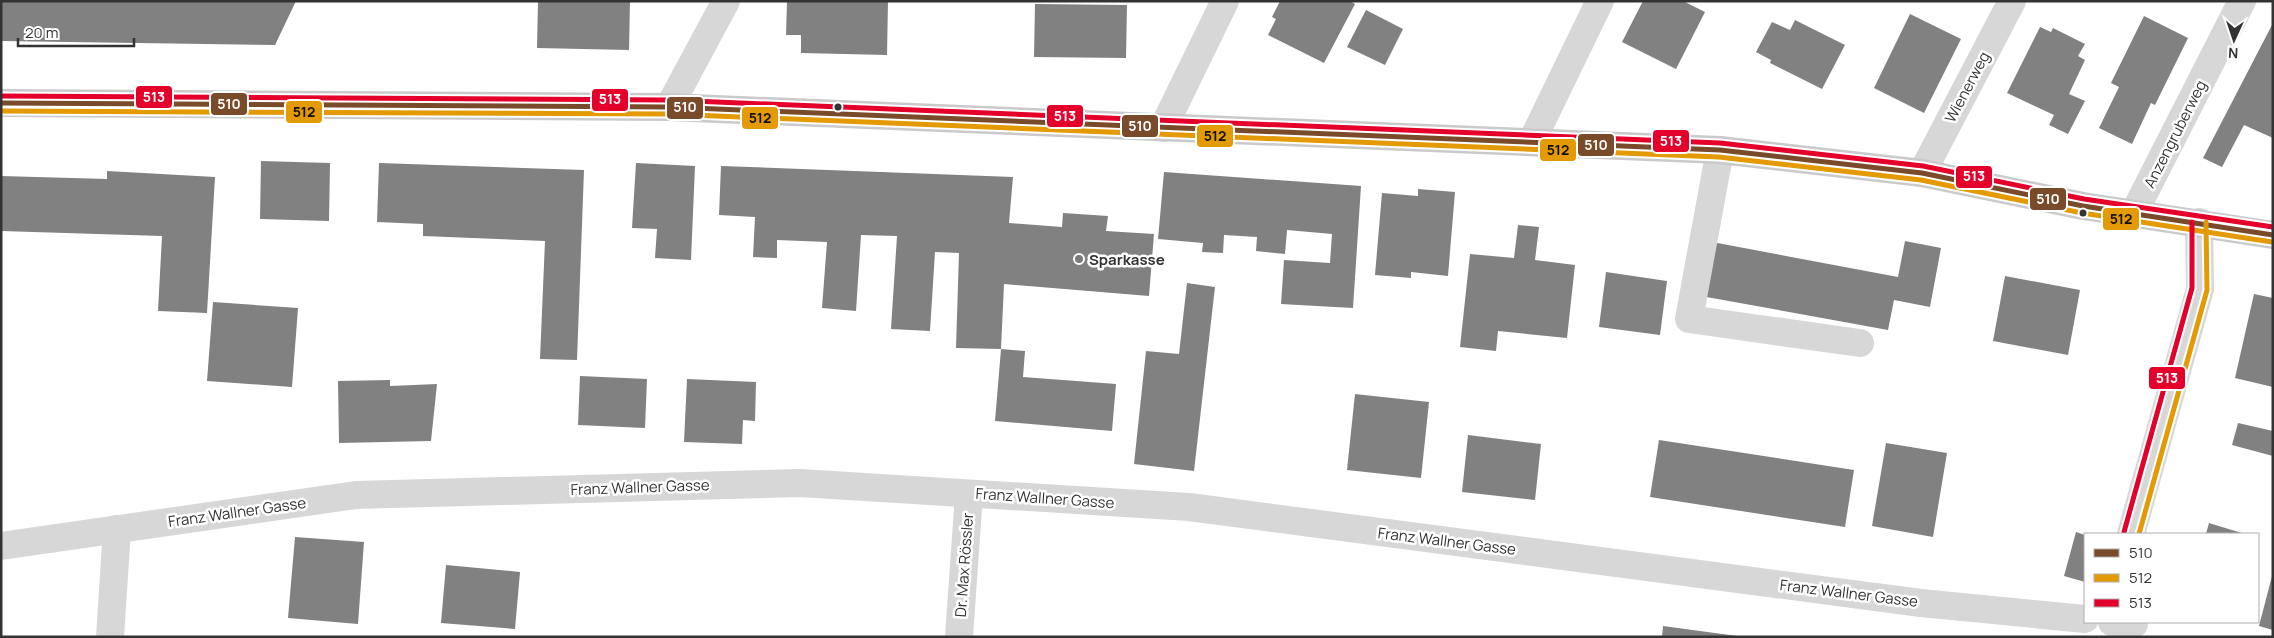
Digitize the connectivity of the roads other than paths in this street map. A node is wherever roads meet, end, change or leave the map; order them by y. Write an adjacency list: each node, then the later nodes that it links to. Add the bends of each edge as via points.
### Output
1 (726, 1): 7 (street)
2 (1225, 1): 8 (street)
3 (1600, 1): 9 (street)
4 (2012, 1): 11 (street, Wienerweg)
5 (2242, 1): 12 (street, Anzengruberweg)
6 (1, 103): 7 (main road)
7 (669, 107): 8 (main road)
8 (1163, 128): 9 (main road)
9 (1532, 141): 10 (main road)
10 (1720, 150): 11 (main road); 15 (street, via 1689,319)
11 (1922, 173): 12 (main road, via 2083,206)
12 (2134, 213): 13 (main road)
13 (2199, 222): 14 (main road); 18 (street, via 2200,289)
14 (2273, 235)
15 (1860, 342)
16 (969, 494): 17 (street, Franz Wallner Gasse, via 800,483 356,495); 20 (street, Franz Wallner Gasse, via 1189,507 1922,603); 22 (street, Dr. Max Rössler)
17 (117, 529): 19 (street, Franz Wallner Gasse); 21 (street)
18 (2131, 533)
19 (1, 546)
20 (2084, 619)
21 (110, 637)
22 (959, 637)

